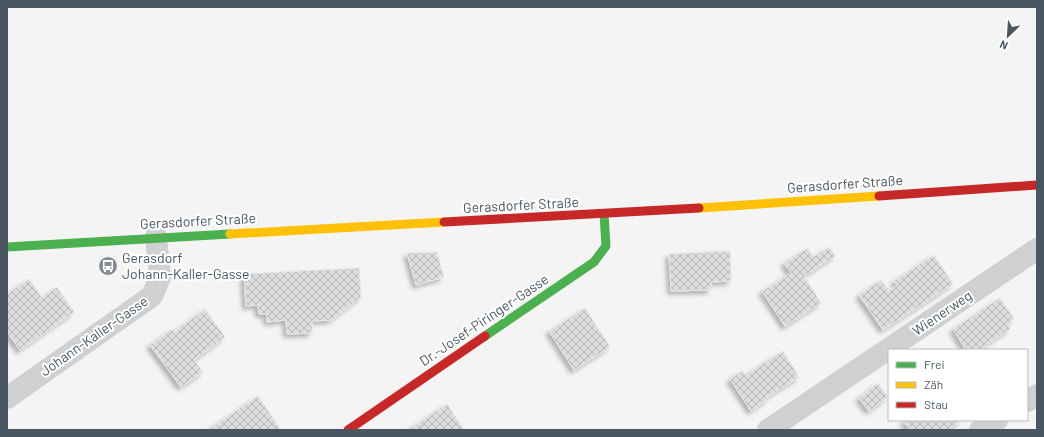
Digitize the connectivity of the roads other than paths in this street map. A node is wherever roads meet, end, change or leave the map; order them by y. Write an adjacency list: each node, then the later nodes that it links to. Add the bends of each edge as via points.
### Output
1 (1037, 185): 2 (main road, Gerasdorfer Straße)
2 (604, 214): 3 (main road, Gerasdorfer Straße); 12 (main road, Dr.-Josef-Piringer-Gasse, via 606,246 594,262)
3 (156, 237): 4 (main road, Gerasdorfer Straße); 9 (street, Johann-Kaller-Gasse, via 160,277 152,296)
4 (7, 247)
5 (1037, 249): 6 (street, Wienerweg)
6 (888, 349)
7 (888, 349): 13 (street, Wienerweg)
8 (1037, 395): 10 (street)
9 (7, 398)
10 (1028, 400)
11 (995, 421): 14 (street)
12 (348, 430)
13 (768, 430)
14 (980, 430)

